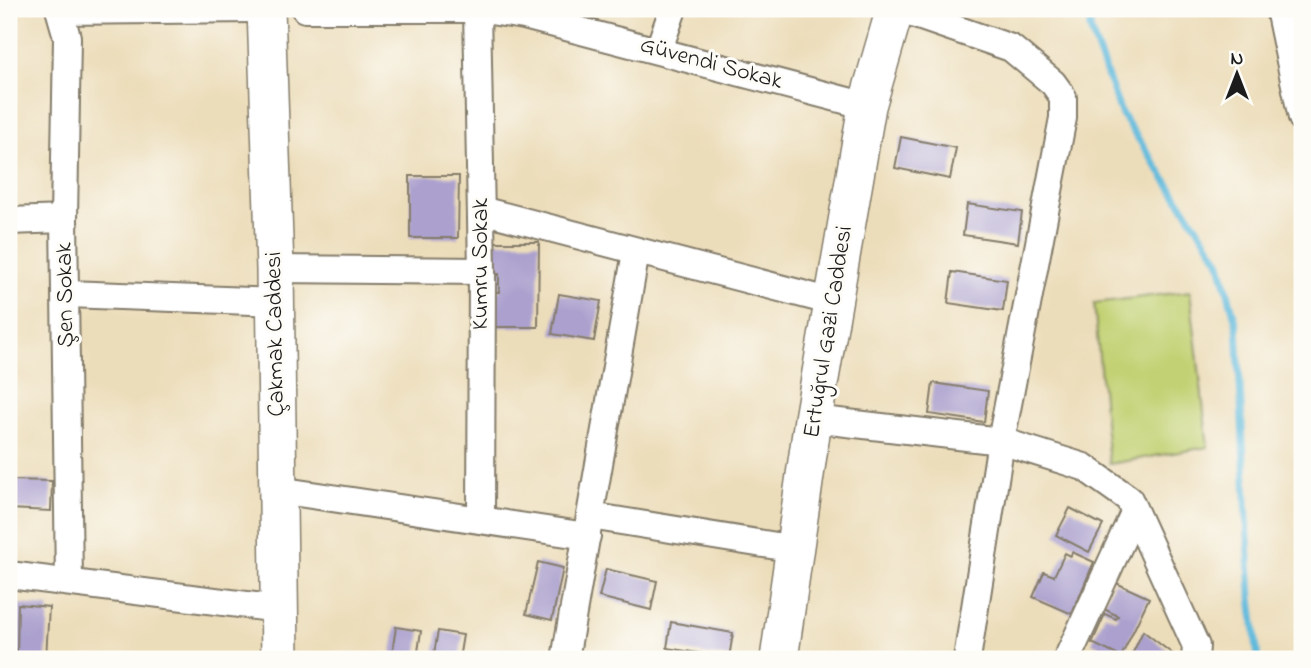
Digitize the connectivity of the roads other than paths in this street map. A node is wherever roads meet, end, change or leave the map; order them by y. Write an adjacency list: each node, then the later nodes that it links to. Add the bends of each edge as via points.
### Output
1 (254, 9): 8 (street)
2 (266, 9): 17 (main road, Çakmak Caddesi)
3 (305, 9): 4 (street, Güvendi Sokak)
4 (477, 9): 9 (street, Güvendi Sokak); 12 (street, Kumru Sokak)
5 (673, 9): 9 (street)
6 (897, 9): 10 (main road, Ertuğrul Gazi Caddesi); 21 (street, via 1011,48 1063,97 1063,118)
7 (1279, 9): 11 (street)
8 (59, 10): 13 (street, Şen Sokak, via 67,37)
9 (659, 49): 10 (street, Güvendi Sokak)
10 (867, 106): 19 (main road, Ertuğrul Gazi Caddesi)
11 (1302, 118)
12 (481, 210): 15 (street); 16 (street, Kumru Sokak)
13 (64, 219): 14 (street); 18 (street, Şen Sokak)
14 (9, 221)
15 (636, 252): 19 (street); 25 (street)
16 (482, 271): 17 (street); 24 (street, Kumru Sokak)
17 (276, 285): 18 (street); 22 (main road, Çakmak Caddesi)
18 (68, 294): 28 (street, Şen Sokak)
19 (833, 302): 20 (main road, Ertuğrul Gazi Caddesi)
20 (813, 419): 21 (street); 26 (main road, Ertuğrul Gazi Caddesi)
21 (1001, 441): 23 (street, via 1084,467 1129,499); 33 (street)
22 (278, 490): 24 (street); 29 (main road, Çakmak Caddesi)
23 (1134, 513): 34 (street); 35 (street, via 1196,646)
24 (481, 520): 25 (street)
25 (588, 526): 26 (street); 31 (street)
26 (795, 550): 32 (main road, Ertuğrul Gazi Caddesi)
27 (9, 575): 28 (street)
28 (69, 583): 29 (street)
29 (279, 609): 30 (main road, Çakmak Caddesi)
30 (280, 659)
31 (565, 659)
32 (779, 659)
33 (967, 659)
34 (1067, 659)
35 (1195, 659)

